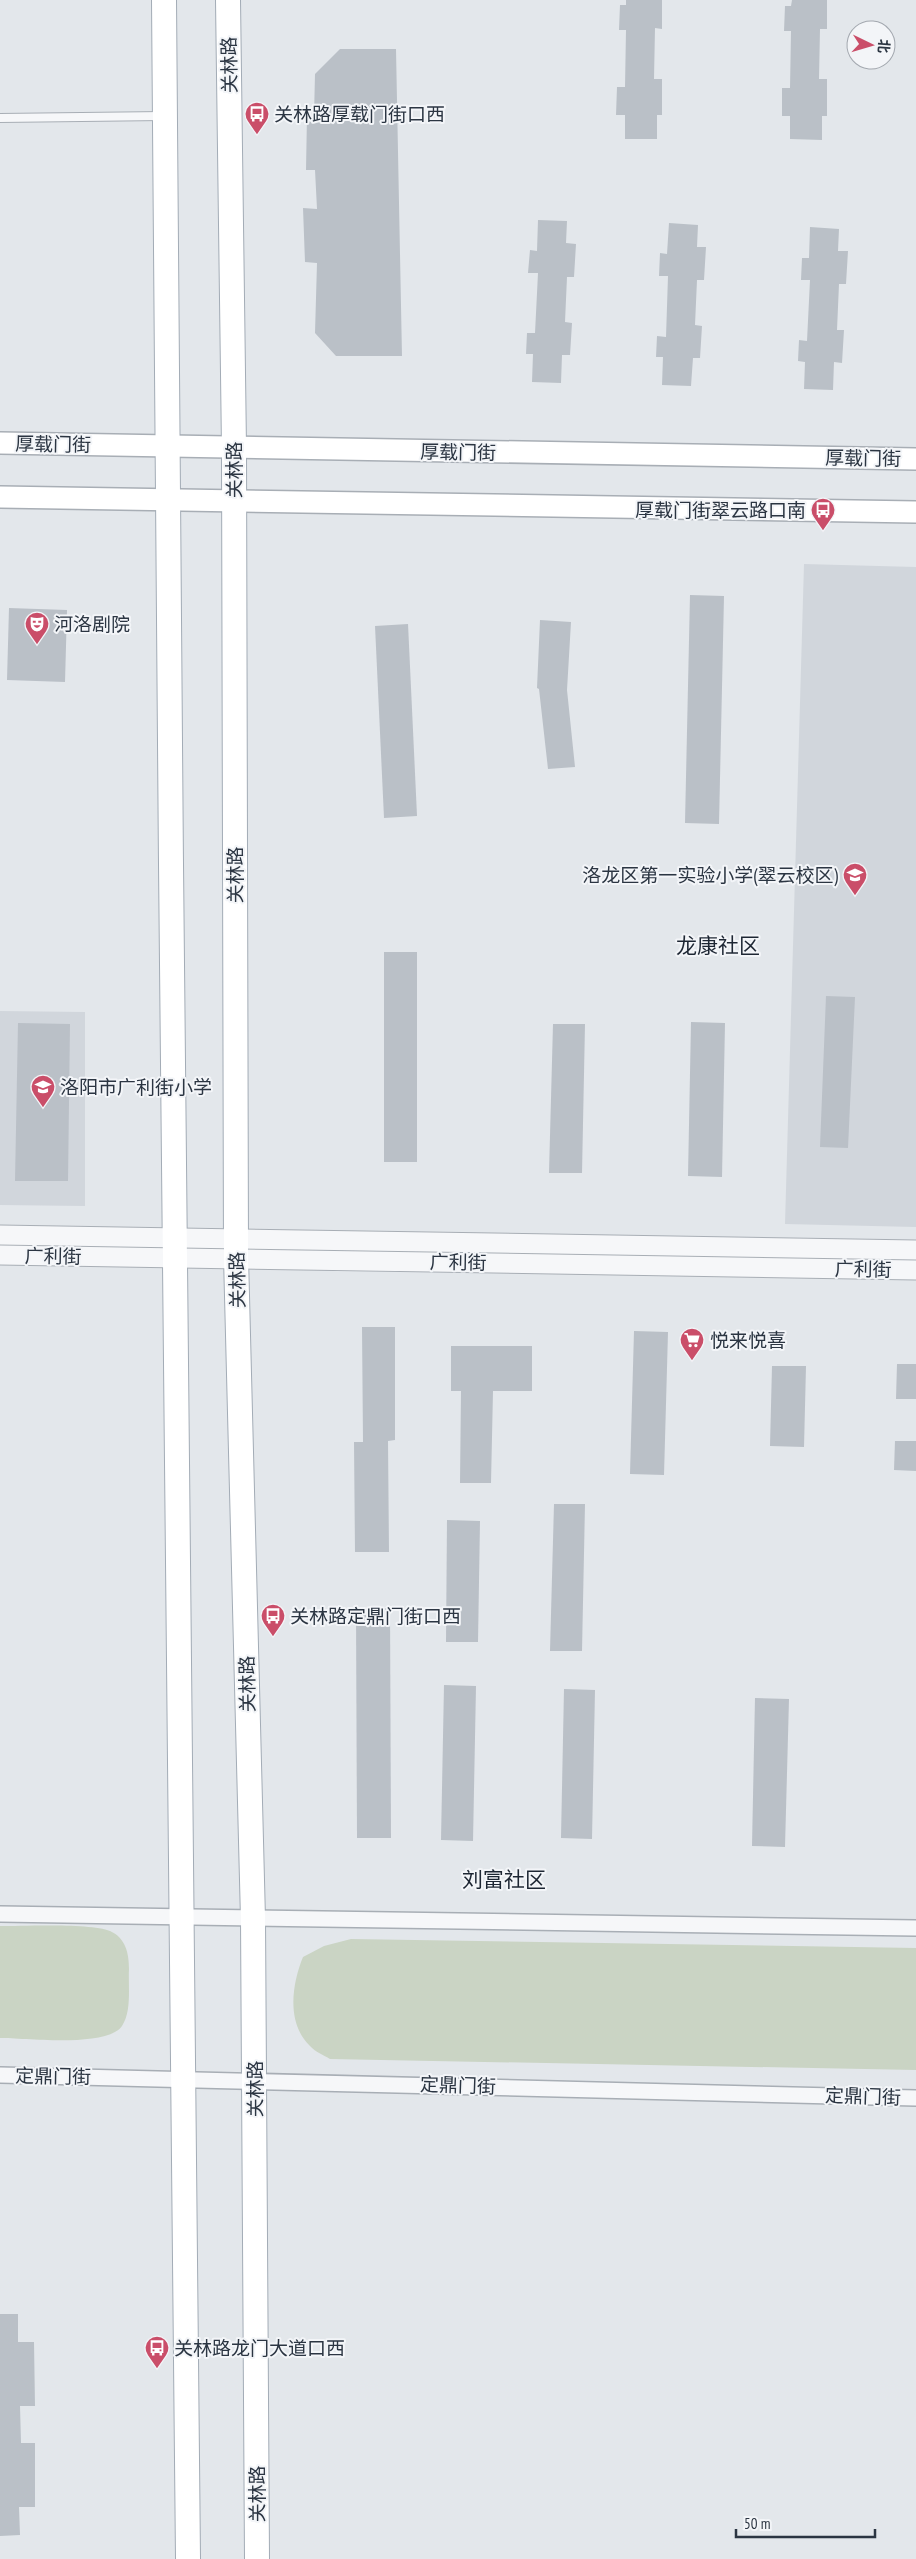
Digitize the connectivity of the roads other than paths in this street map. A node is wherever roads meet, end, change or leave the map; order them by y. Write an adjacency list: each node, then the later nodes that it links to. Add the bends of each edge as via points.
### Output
1 (164, 0): 3 (main road)
2 (228, 0): 7 (main road, 关林路)
3 (165, 116): 4 (lane); 6 (main road)
4 (0, 118)
5 (0, 443): 6 (main road, 厚载门街)
6 (168, 446): 7 (main road, 厚载门街); 10 (main road)
7 (234, 448): 8 (main road, 厚载门街); 11 (main road, 关林路)
8 (916, 459)
9 (0, 497): 10 (main road)
10 (168, 500): 11 (main road); 14 (main road)
11 (233, 500): 12 (main road); 15 (main road, 关林路)
12 (916, 512)
13 (0, 1235): 14 (street, 广利街)
14 (175, 1248): 15 (street, 广利街); 17 (street, 广利街); 20 (main road)
15 (236, 1248): 16 (street, 广利街); 18 (street, 广利街); 21 (main road, 关林路)
16 (916, 1250)
17 (0, 1255)
18 (916, 1270)
19 (0, 1914): 20 (street)
20 (178, 1918): 21 (street); 24 (main road)
21 (254, 1919): 22 (street); 25 (main road, 关林路)
22 (916, 1928)
23 (0, 2075): 24 (street, 定鼎门街)
24 (180, 2078): 25 (street, 定鼎门街); 27 (main road)
25 (254, 2080): 26 (street, 定鼎门街); 28 (main road, 关林路)
26 (916, 2098)
27 (188, 2559)
28 (257, 2559)

